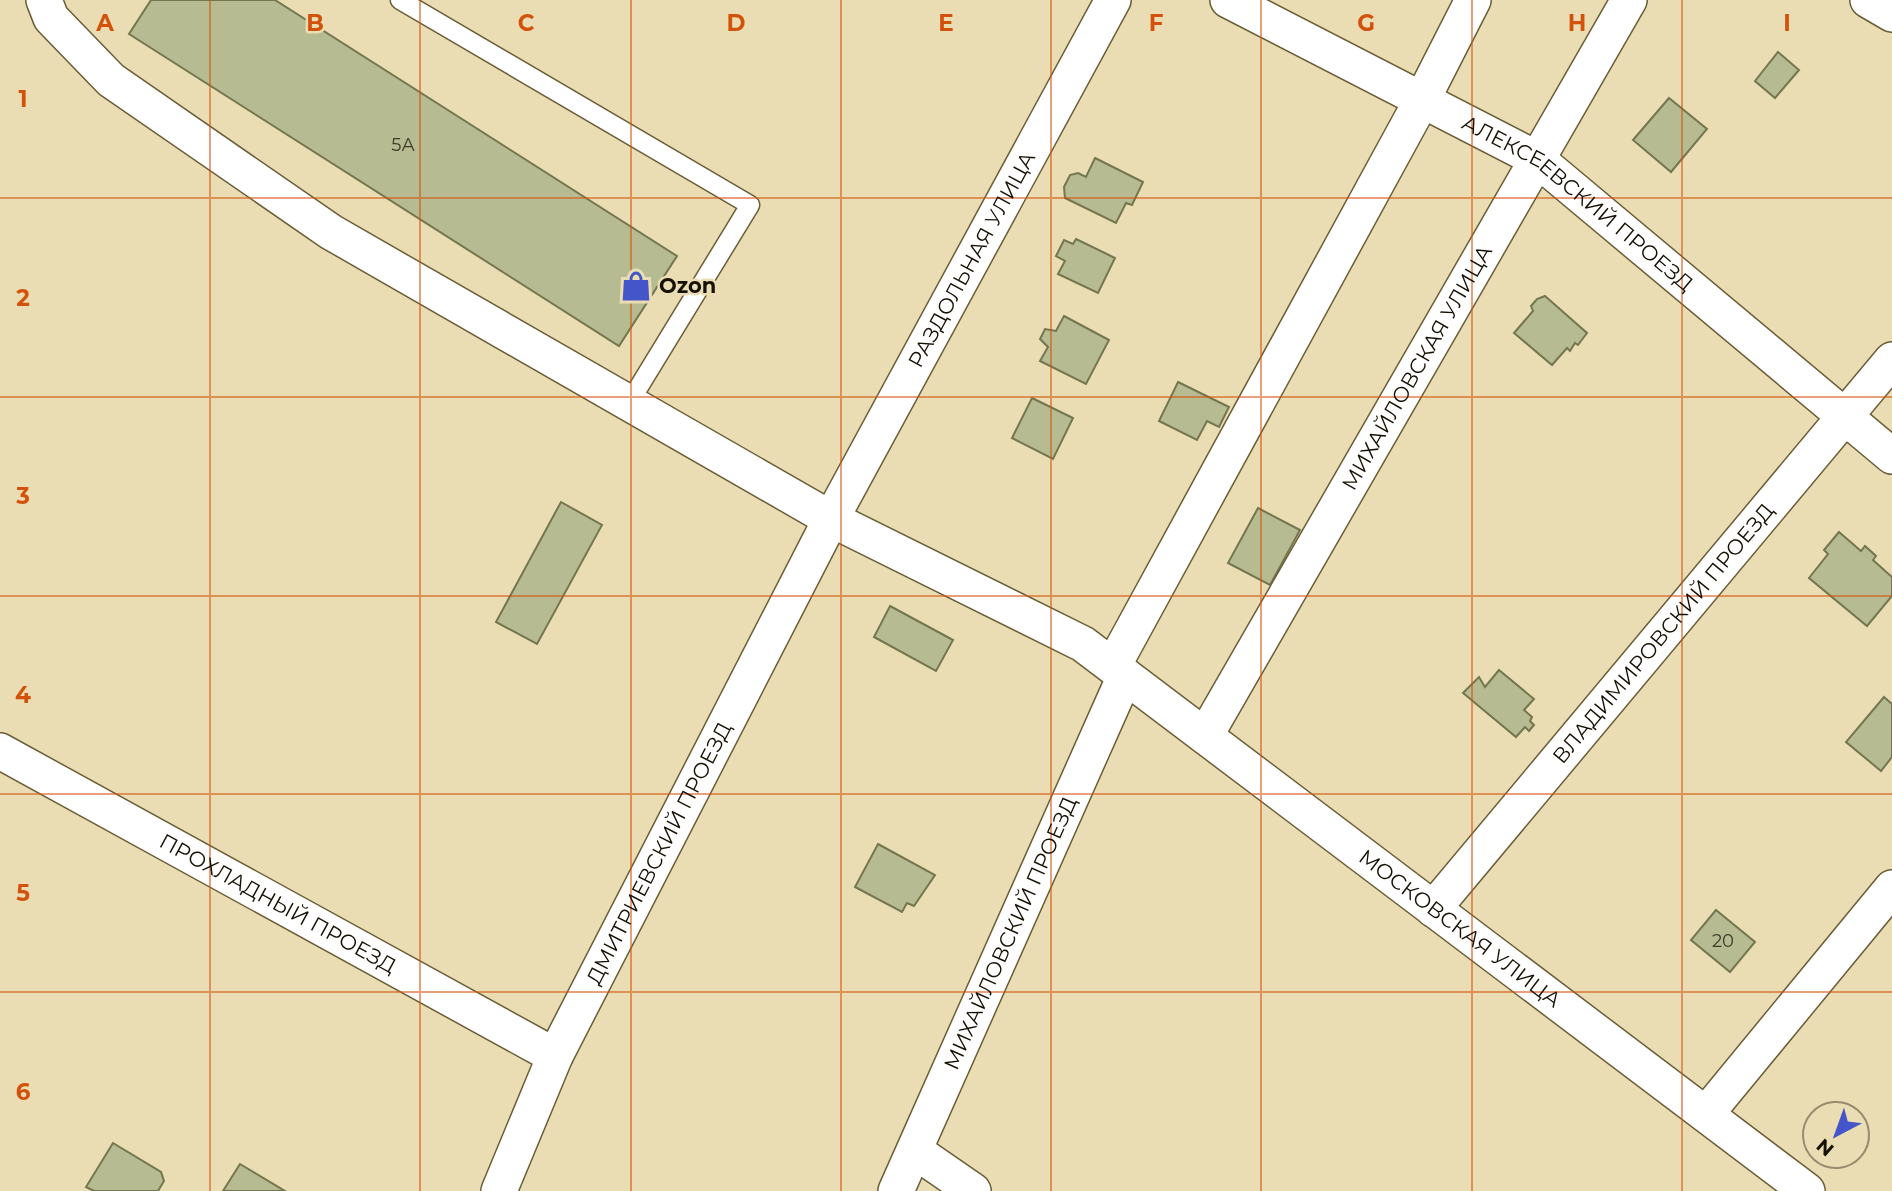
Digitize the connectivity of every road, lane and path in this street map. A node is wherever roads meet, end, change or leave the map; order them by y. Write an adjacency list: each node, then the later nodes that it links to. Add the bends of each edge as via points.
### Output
1 (44, 0): 12 (street, МОСКОВСКАЯ УЛИЦА, via 51,18 111,80 331,232)
2 (400, 0): 12 (lane, via 750,205)
3 (1113, 0): 15 (street, РАЗДОЛЬНАЯ УЛИЦА)
4 (1228, 0): 9 (street, АЛЕКСЕЕВСКИЙ ПРОЕЗД)
5 (1473, 0): 9 (street)
6 (1629, 0): 10 (street, МИХАЙЛОВСКАЯ УЛИЦА)
7 (1868, 0): 8 (street)
8 (1892, 14)
9 (1422, 100): 10 (street, АЛЕКСЕЕВСКИЙ ПРОЕЗД); 16 (street)
10 (1537, 159): 13 (street, АЛЕКСЕЕВСКИЙ ПРОЕЗД); 17 (street, МИХАЙЛОВСКАЯ УЛИЦА)
11 (1892, 360): 13 (street, ВЛАДИМИРОВСКИЙ ПРОЕЗД)
12 (629, 403): 15 (street, МОСКОВСКАЯ УЛИЦА)
13 (1844, 416): 14 (street, АЛЕКСЕЕВСКИЙ ПРОЕЗД); 20 (street, ВЛАДИМИРОВСКИЙ ПРОЕЗД)
14 (1892, 457)
15 (831, 519): 16 (street, МОСКОВСКАЯ УЛИЦА, via 1083,644); 21 (street, ДМИТРИЕВСКИЙ ПРОЕЗД)
16 (1119, 671): 17 (street, МОСКОВСКАЯ УЛИЦА); 23 (street, МИХАЙЛОВСКИЙ ПРОЕЗД)
17 (1205, 736): 20 (street, МОСКОВСКАЯ УЛИЦА)
18 (0, 751): 21 (street, ПРОХЛАДНЫЙ ПРОЕЗД)
19 (1892, 888): 22 (street)
20 (1433, 909): 22 (street, МОСКОВСКАЯ УЛИЦА)
21 (555, 1056): 24 (street, ДМИТРИЕВСКИЙ ПРОЕЗД)
22 (1706, 1114): 27 (street, МОСКОВСКАЯ УЛИЦА)
23 (915, 1151): 25 (street, МИХАЙЛОВСКИЙ ПРОЕЗД); 26 (street)
24 (499, 1191)
25 (896, 1191)
26 (973, 1191)
27 (1808, 1191)

